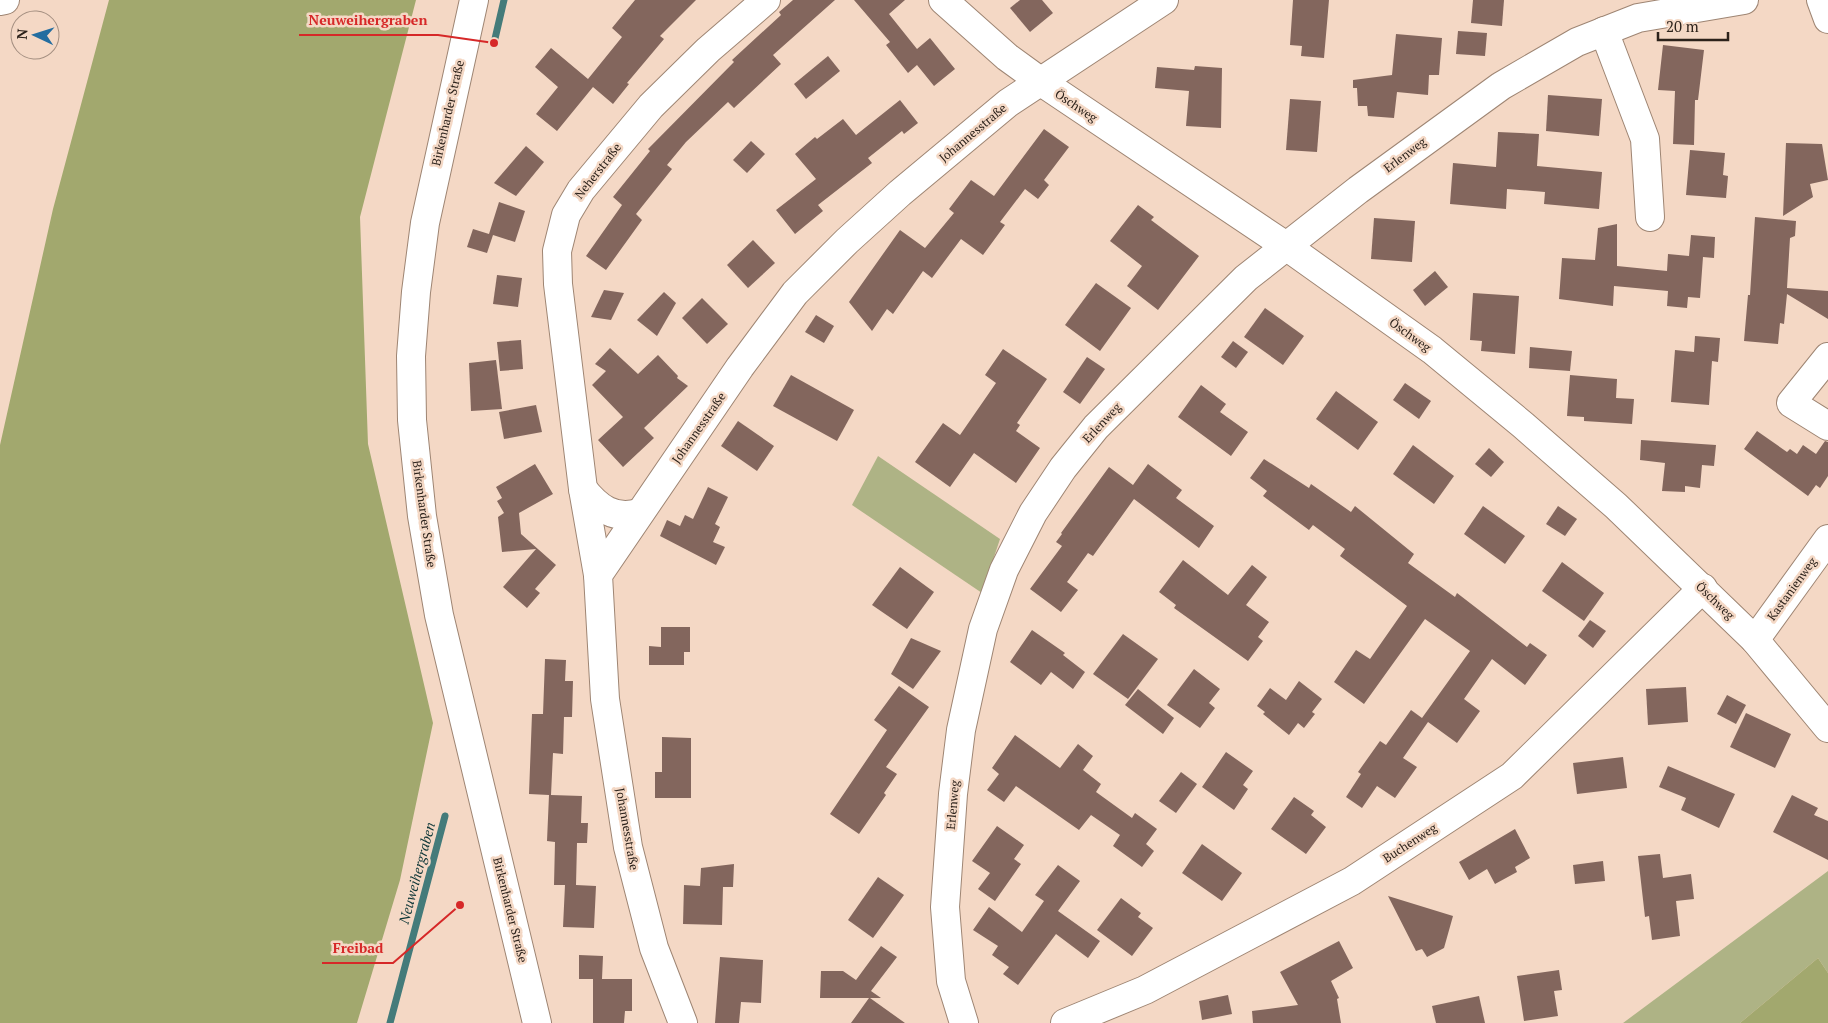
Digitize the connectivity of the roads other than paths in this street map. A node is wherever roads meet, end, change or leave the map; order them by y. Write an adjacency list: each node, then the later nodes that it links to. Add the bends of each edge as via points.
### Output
1 (5, 0): 8 (street)
2 (474, 0): 23 (street, Birkenharder Straße, via 424,223 411,356 412,420 422,516 439,615)
3 (766, 0): 16 (street, Neherstraße, via 708,50 651,106 581,190 566,215 557,251 558,284)
4 (943, 0): 11 (street, Öschweg, via 1007,57)
5 (1164, 0): 11 (street, Johannesstraße)
6 (1744, 0): 10 (street, Erlenweg, via 1638,18)
7 (1821, 0): 9 (street)
8 (0, 1)
9 (1828, 19)
10 (1604, 30): 12 (street, via 1644,139); 13 (street, Erlenweg, via 1501,86)
11 (1040, 81): 13 (street, Öschweg); 17 (street, Johannesstraße, via 1008,103 900,193 795,293)
12 (1650, 217)
13 (1286, 246): 20 (street, Öschweg, via 1432,350 1616,506); 25 (street, Erlenweg, via 1246,278 1096,427 1033,513 1004,570 983,629 961,730 953,794 945,907 946,945 951,981)
14 (1828, 357): 15 (street, via 1791,403)
15 (1828, 426)
16 (582, 489): 17 (street, via 607,512 629,516); 19 (street, Neherstraße)
17 (639, 513): 19 (street, Johannesstraße)
18 (1828, 539): 21 (street, Kastanienweg)
19 (598, 574): 24 (street, Johannesstraße, via 605,700 628,847 654,948)
20 (1703, 588): 21 (street, Öschweg); 26 (street, Buchenweg, via 1512,776 1352,881 1145,990)
21 (1755, 640): 22 (street, Öschweg)
22 (1828, 728)
23 (537, 1023)
24 (683, 1023)
25 (964, 1023)
26 (1065, 1023)

